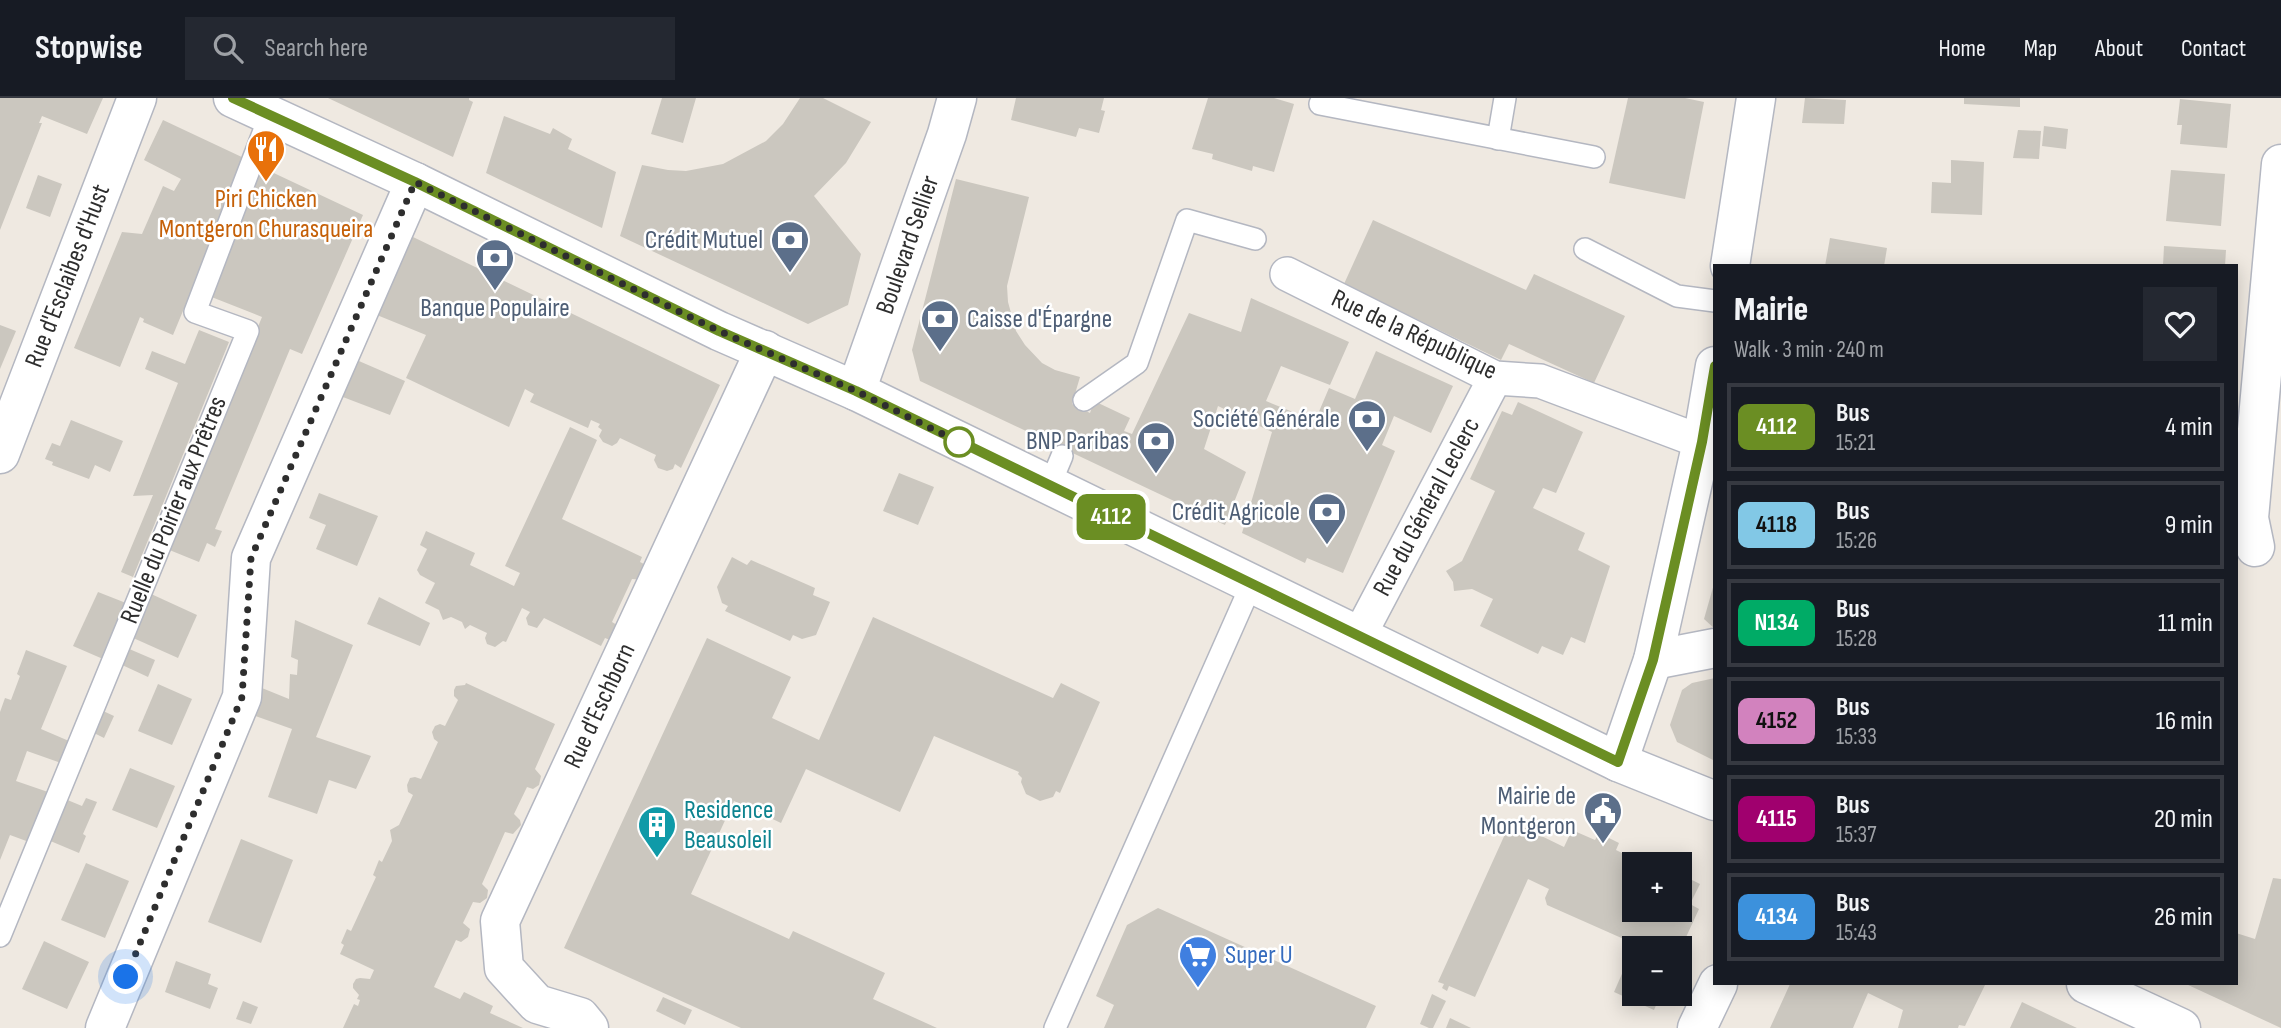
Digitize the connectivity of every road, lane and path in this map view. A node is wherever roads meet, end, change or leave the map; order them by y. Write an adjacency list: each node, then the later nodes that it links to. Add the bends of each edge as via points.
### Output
1 (137, 98): 23 (street, Rue d'Esclaibes d'Hust)
2 (233, 98): 7 (street)
3 (957, 98): 20 (street, Boulevard Sellier)
4 (1505, 98): 8 (lane)
5 (1756, 98): 14 (street)
6 (1320, 104): 8 (lane)
7 (270, 115): 11 (street); 31 (lane, Ruelle du Poirier aux Prêtres, via 195,312 248,331)
8 (1499, 139): 9 (lane)
9 (1594, 157)
10 (2281, 164): 24 (street, via 2249,517)
11 (415, 182): 17 (street); 34 (street, via 251,558 242,697)
12 (1255, 239): 21 (lane, via 1186,220 1137,363)
13 (1585, 249): 16 (lane, via 1677,296)
14 (1730, 264)
15 (1287, 274): 18 (street, Rue de la République)
16 (1713, 301)
17 (765, 350): 20 (street); 35 (street, Rue d'Eschborn, via 500,920 504,968 537,1004 580,1017)
18 (1495, 378): 22 (street, Rue de la République, via 1540,382); 26 (street, Rue du Général Leclerc)
19 (1713, 378): 22 (street)
20 (856, 391): 25 (street, via 1056,471)
21 (1084, 400)
22 (1702, 442): 28 (street)
23 (0, 454)
24 (2257, 548)
25 (1252, 583): 26 (street); 36 (lane)
26 (1359, 636): 29 (street)
27 (1713, 648): 28 (street)
28 (1653, 660): 29 (street)
29 (1618, 762): 30 (street)
30 (1713, 800)
31 (0, 936)
32 (1718, 985): 37 (street)
33 (2088, 985): 38 (street)
34 (105, 1028)
35 (589, 1028)
36 (1055, 1028)
37 (1697, 1028)
38 (2181, 1028)

